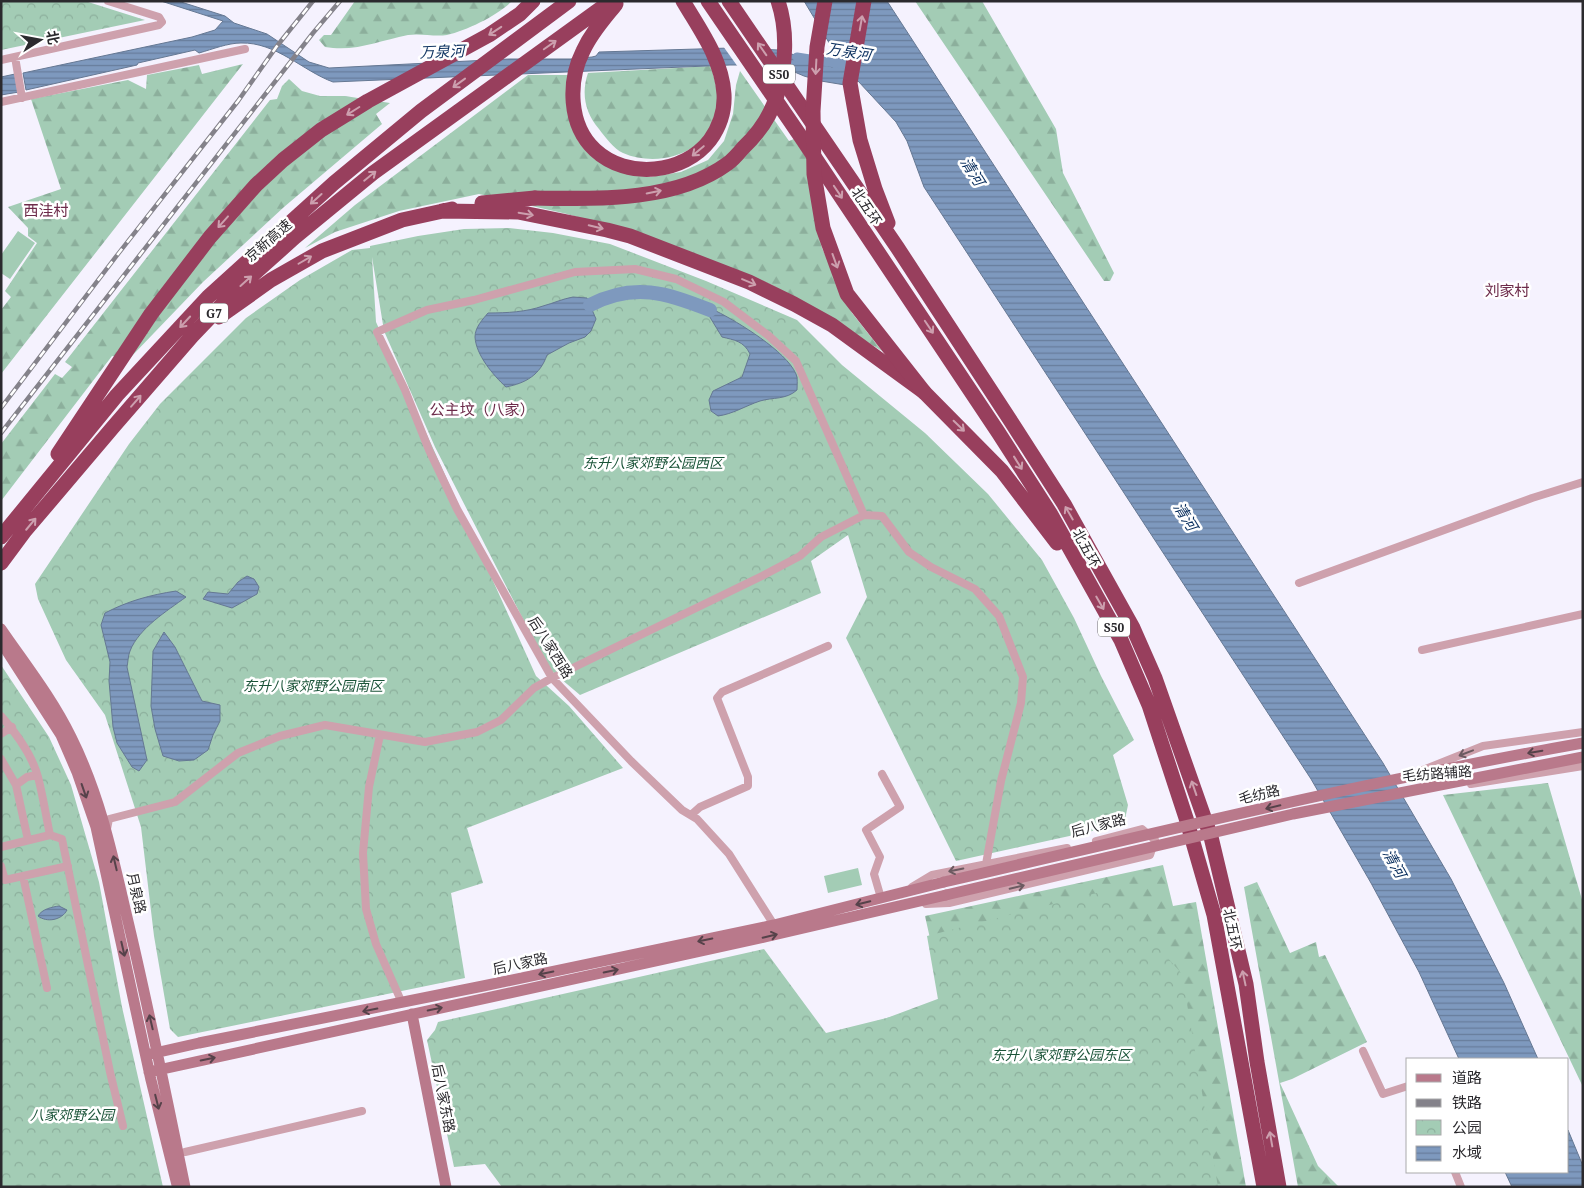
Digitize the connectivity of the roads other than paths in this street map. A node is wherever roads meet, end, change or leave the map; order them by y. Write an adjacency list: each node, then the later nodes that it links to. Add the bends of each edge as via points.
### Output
1 (108, 1): 12 (street)
2 (533, 1): 23 (highway, one-way to 23, via 489,35 321,130 256,185 210,237 151,314)
3 (569, 1): 23 (highway, 京新高速 / G7, one-way to 23, via 421,111 334,183 208,297 117,395)
4 (611, 1): 20 (highway, 京新高速 / G7, one-way to 4, via 237,289 373,173)
5 (618, 1): 6 (highway, one-way to 5, via 719,66 724,94 723,111 712,136 695,155 671,166 644,169 619,164 595,150 578,123 573,99 582,52)
6 (683, 1)
7 (708, 1): 27 (highway, 北五环 / S50, one-way to 27, via 998,432 1050,514)
8 (729, 1): 19 (highway, 北五环 / S50, one-way to 8, bridge)
9 (778, 1): 18 (highway, one-way to 9, bridge, via 480,203 535,198 651,193 683,186 727,164 762,128 775,103 785,51 784,25)
10 (825, 1): 21 (highway, one-way to 21, bridge, via 817,47 814,111 814,174 823,228 847,294)
11 (864, 1): 19 (highway, one-way to 11, via 860,140 850,83)
12 (135, 5): 14 (street, via 159,17 162,22)
13 (245, 49): 16 (street)
14 (14, 57): 15 (street); 16 (street)
15 (1, 60)
16 (22, 98): 17 (street)
17 (1, 102)
18 (442, 211): 20 (highway, one-way to 18, via 272,280 322,251 402,220); 21 (highway, one-way to 21, bridge, via 499,211 586,225 630,236 749,282 794,304 832,325)
19 (897, 248): 78 (highway, 北五环 / S50, one-way to 19, via 1246,984 1227,901 1211,837 1155,678 1133,628 1064,504)
20 (192, 336): 26 (highway, 京新高速 / G7, one-way to 20)
21 (924, 392): 27 (highway, one-way to 27, via 1002,471)
22 (1583, 482): 28 (street)
23 (22, 512): 25 (highway, 京新高速 / G7)
24 (864, 515): 34 (street, via 821,537 800,556 785,564); 34 (street, 后八家西路, via 796,362 769,336 724,302 676,279 635,269 575,272 427,310 377,332 456,510); 54 (street, via 882,516 909,552 975,589 999,616 1023,677 1021,703 1001,781)
25 (1, 537)
26 (1, 563)
27 (1087, 581): 77 (highway, 北五环 / S50, one-way to 77, via 1121,640 1149,705 1186,818 1214,915)
28 (1299, 583)
29 (1583, 614): 33 (street)
30 (1, 629): 50 (main road, 月泉路, via 48,696 71,736 95,792)
31 (1, 642): 67 (main road, 月泉路, one-way to 67, via 61,735 80,781 96,827)
32 (828, 646): 49 (street, via 722,692 717,698 748,778 748,786 700,807)
33 (1422, 650)
34 (552, 678): 39 (street, via 534,688 500,720 477,732 425,742); 49 (street, 后八家西路, via 630,761)
35 (1, 716): 36 (street)
36 (12, 728): 38 (street); 46 (street)
37 (1583, 732): 44 (street, 毛纺路辅路, one-way to 44, via 1483,746)
38 (1, 734)
39 (380, 734): 50 (street, via 325,725 280,736 238,753 175,802 109,819); 64 (street, via 369,787 363,853 366,909 376,944)
40 (1583, 743): 58 (main road, 毛纺路, one-way to 58, bridge, via 1303,800)
41 (1583, 757): 59 (main road, 毛纺路, bridge, via 1293,814)
42 (1, 759): 47 (street)
43 (1583, 766): 48 (street, 毛纺路辅路, via 1471,784 1415,785)
44 (1419, 771)
45 (882, 774): 60 (street, via 900,807 866,830 880,857 874,874)
46 (37, 775): 47 (street); 51 (street)
47 (16, 785): 52 (street)
48 (1294, 809)
49 (691, 815): 62 (street, 后八家西路, via 728,854)
50 (107, 833): 67 (main road, 月泉路, one-way to 50, via 137,959)
51 (50, 835): 52 (street); 56 (street, via 62,839)
52 (28, 840): 53 (street)
53 (1, 847)
54 (986, 864): 61 (street, 后八家路, one-way to 61, via 932,875); 61 (street, 后八家路, one-way to 54, via 949,903 1150,855 1155,840 1142,829)
55 (1, 866): 57 (street, via 5,880)
56 (68, 866): 57 (street); 71 (street)
57 (23, 876): 63 (street)
58 (944, 882): 61 (main road, 后八家路)
59 (946, 895): 61 (main road, 后八家路)
60 (881, 898): 61 (main road, 后八家路); 62 (main road, 后八家路, one-way to 62)
61 (900, 899): 65 (main road, 后八家路, one-way to 61, via 765,937)
62 (774, 925): 64 (main road, 后八家路, one-way to 64)
63 (47, 988)
64 (402, 1003): 67 (main road, 后八家路, one-way to 67)
65 (412, 1014): 68 (main road, 后八家路, one-way to 65); 76 (main road, 后八家东路)
66 (1363, 1051): 69 (street, via 1383,1094)
67 (152, 1053): 68 (main road, 月泉路)
68 (155, 1071): 74 (main road, 月泉路, one-way to 74); 75 (main road, 月泉路)
69 (1406, 1087)
70 (362, 1111): 72 (street)
71 (123, 1126)
72 (185, 1152)
73 (1455, 1173): 79 (street)
74 (178, 1187)
75 (185, 1187)
76 (446, 1187)
77 (1264, 1187)
78 (1279, 1187)
79 (1461, 1187)

